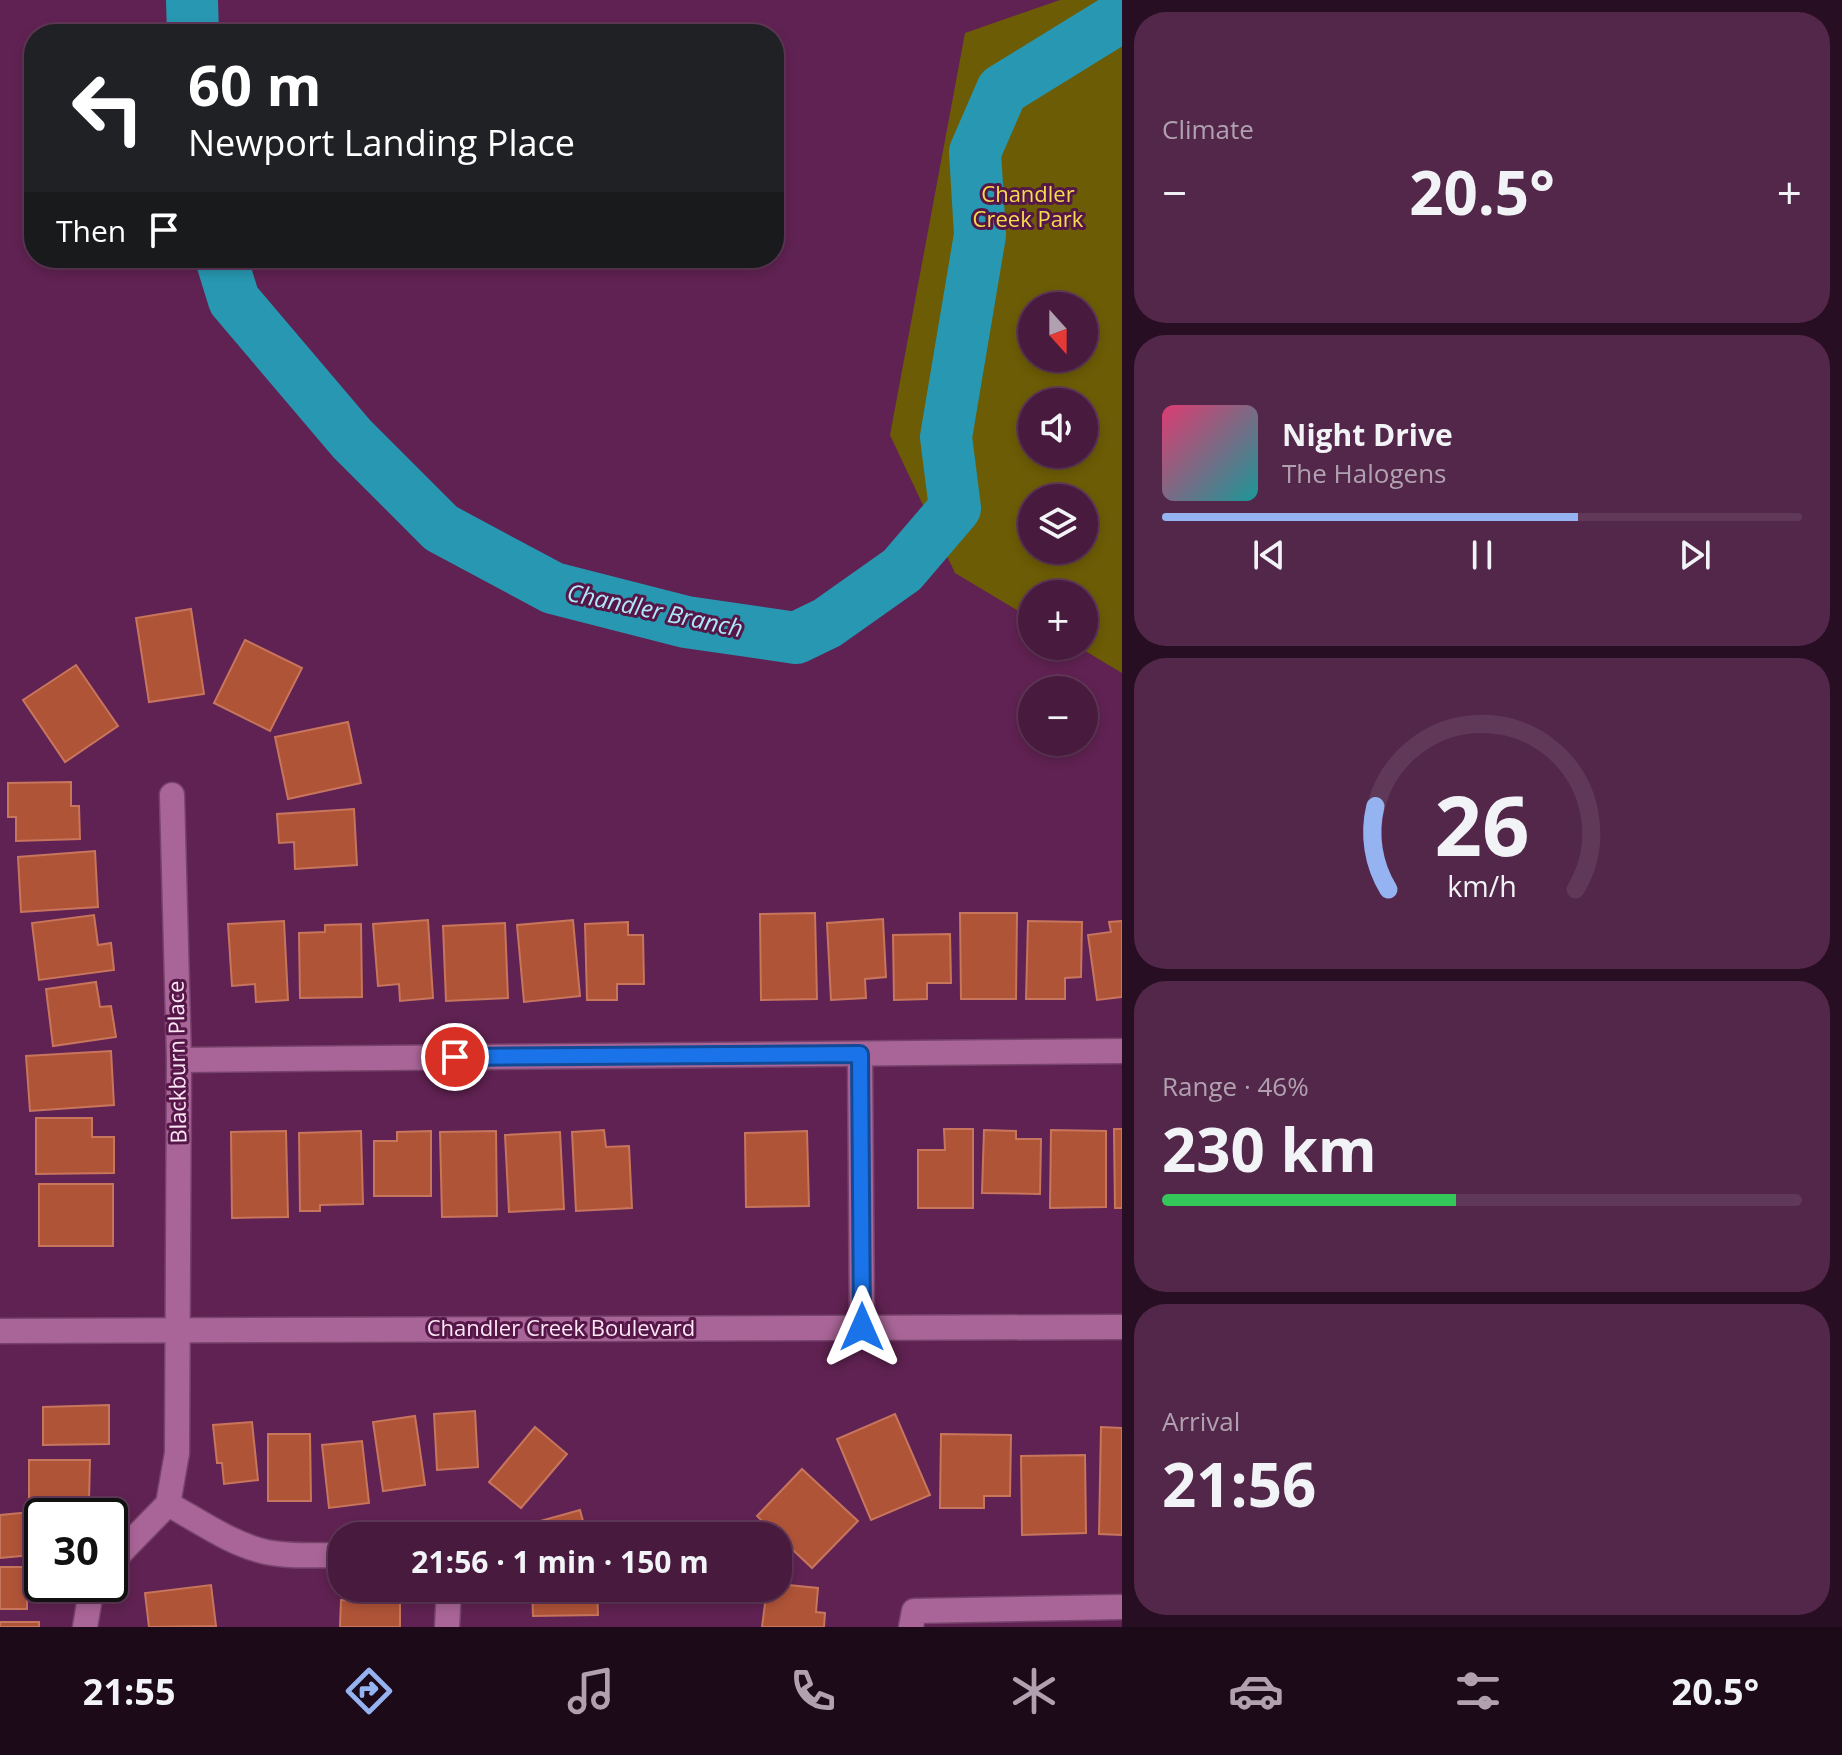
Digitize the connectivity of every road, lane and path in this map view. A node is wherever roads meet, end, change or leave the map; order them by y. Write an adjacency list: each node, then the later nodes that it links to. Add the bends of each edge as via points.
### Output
1 (172, 795): 4 (street, Blackburn Place)
2 (1122, 1051): 3 (street)
3 (860, 1054): 4 (street); 5 (street)
4 (179, 1060): 7 (street, Blackburn Place)
5 (862, 1327): 6 (street, Chandler Creek Boulevard); 7 (street, Chandler Creek Boulevard)
6 (1122, 1327)
7 (179, 1330): 8 (street, Chandler Creek Boulevard); 9 (street, Blackburn Place, via 177,1453)
8 (0, 1331)
9 (168, 1504): 10 (street); 11 (street, via 262,1551)
10 (128, 1545)
11 (328, 1555)
12 (89, 1602): 15 (street)
13 (448, 1602): 16 (street)
14 (1122, 1607): 17 (street, via 914,1611)
15 (85, 1627)
16 (447, 1627)
17 (911, 1627)

